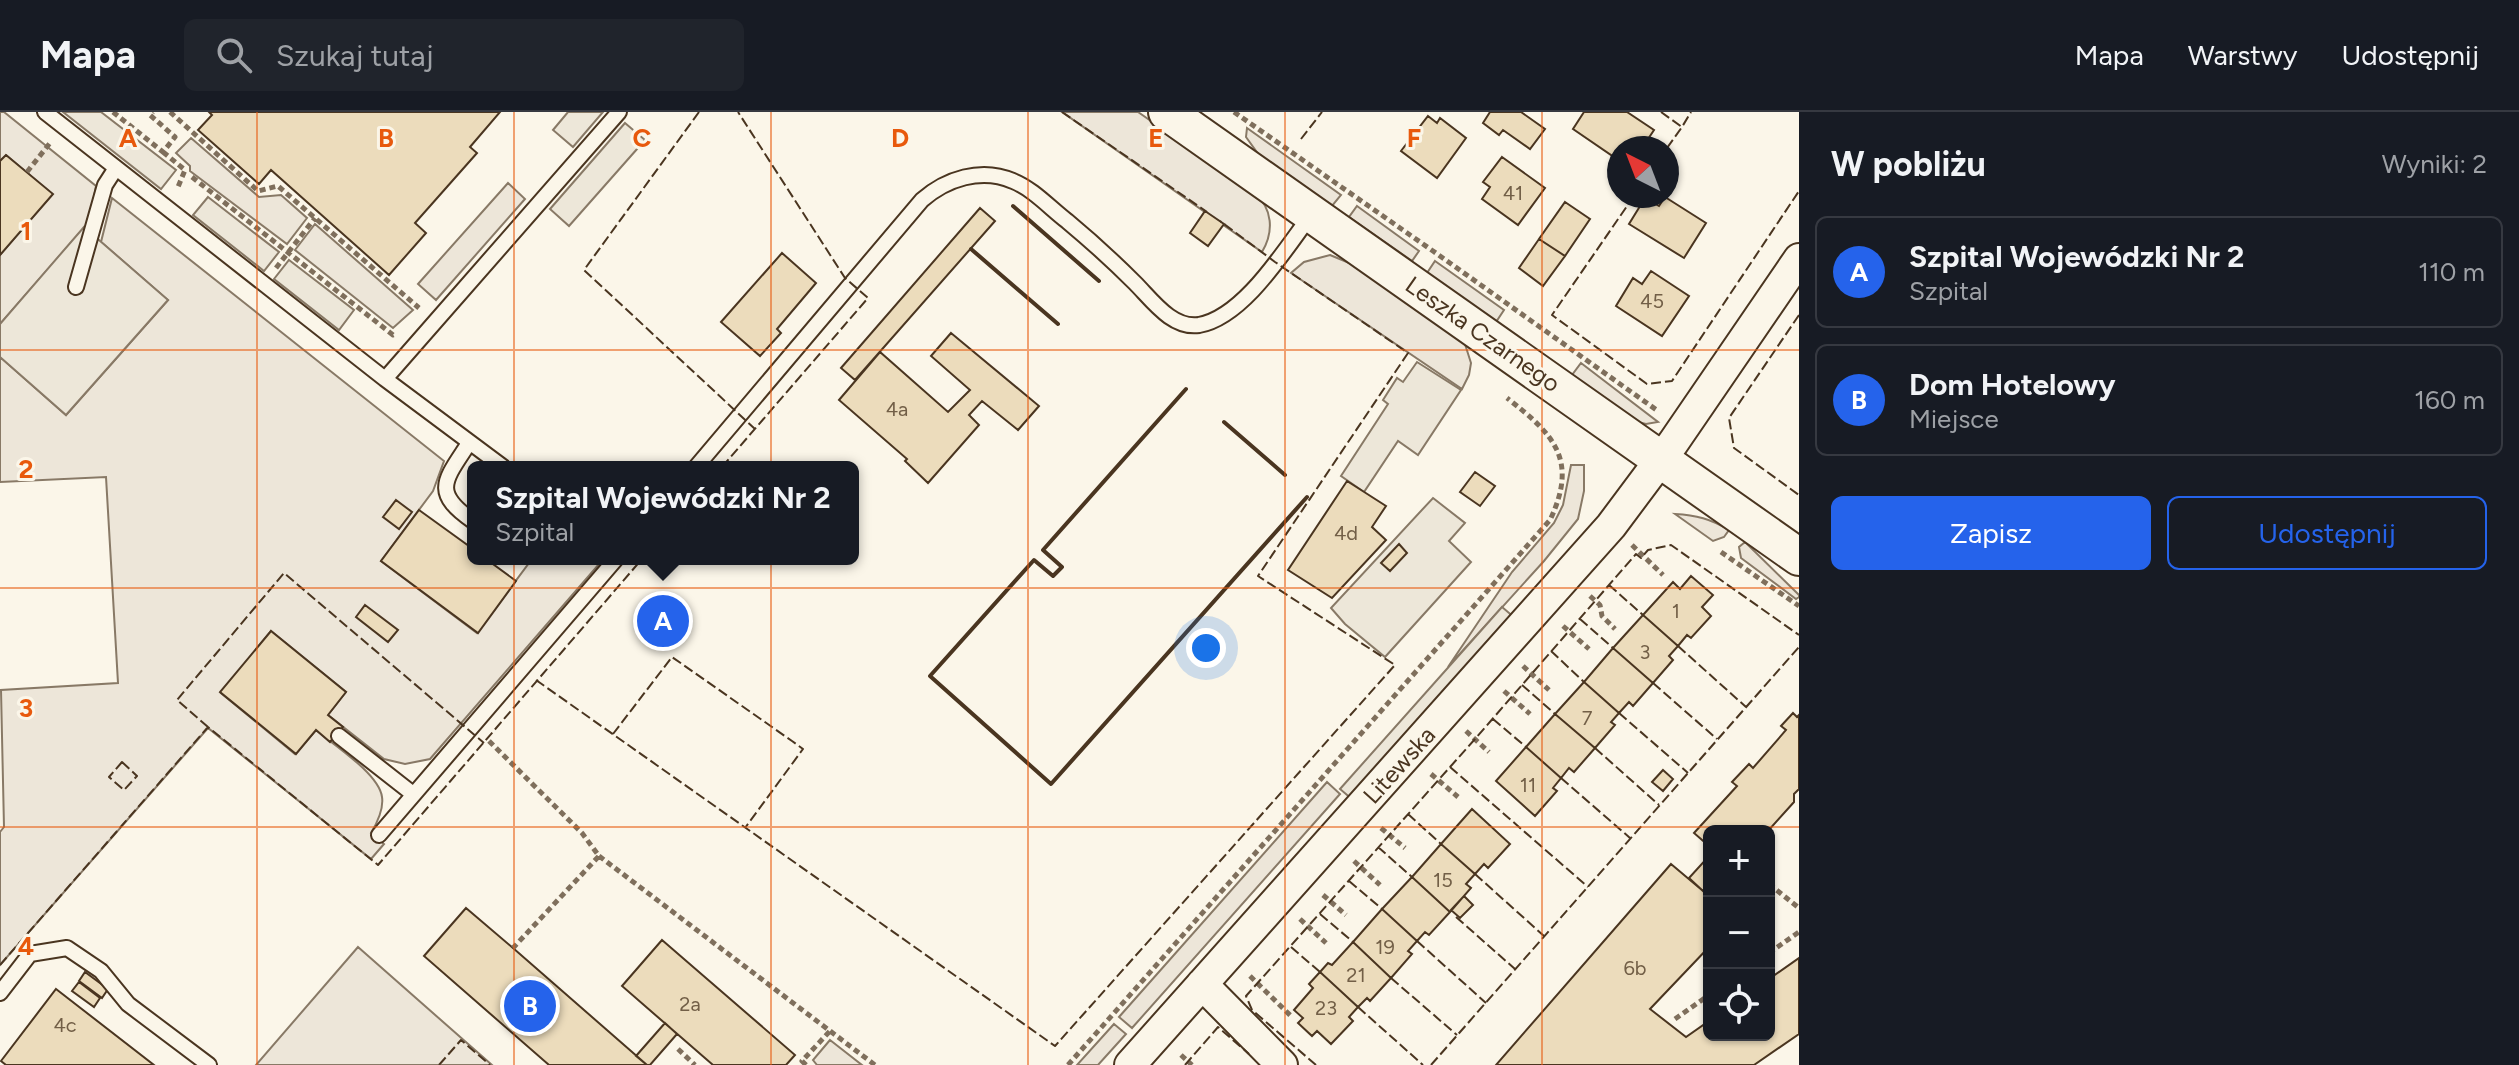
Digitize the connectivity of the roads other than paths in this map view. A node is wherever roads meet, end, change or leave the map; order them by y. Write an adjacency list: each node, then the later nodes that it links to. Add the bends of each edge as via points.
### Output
1 (45, 112): 4 (lane)
2 (619, 112): 8 (lane)
3 (1167, 112): 5 (street, Leszka Czarnego)
4 (116, 168): 7 (lane, via 105,185); 8 (lane)
5 (1313, 213): 10 (street, Leszka Czarnego); 12 (lane, via 1243,300 1209,321 1189,325 1167,316 1104,252 1012,180 963,177 948,182 922,200)
6 (1799, 259): 10 (street, Litewska)
7 (76, 287)
8 (385, 379): 9 (lane)
9 (469, 443): 11 (lane); 13 (lane, via 445,488 452,505)
10 (1661, 459): 14 (street, Leszka Czarnego); 19 (street, Litewska, via 1611,526)
11 (494, 461)
12 (701, 461)
13 (467, 516)
14 (1799, 557)
15 (611, 565): 17 (lane)
16 (339, 736): 17 (lane)
17 (413, 794): 18 (lane)
18 (379, 835)
19 (1202, 984): 22 (street, Litewska); 23 (street)
20 (0, 993): 21 (lane, via 30,954 67,948 101,971 128,1004)
21 (209, 1065)
22 (1130, 1065)
23 (1282, 1065)

